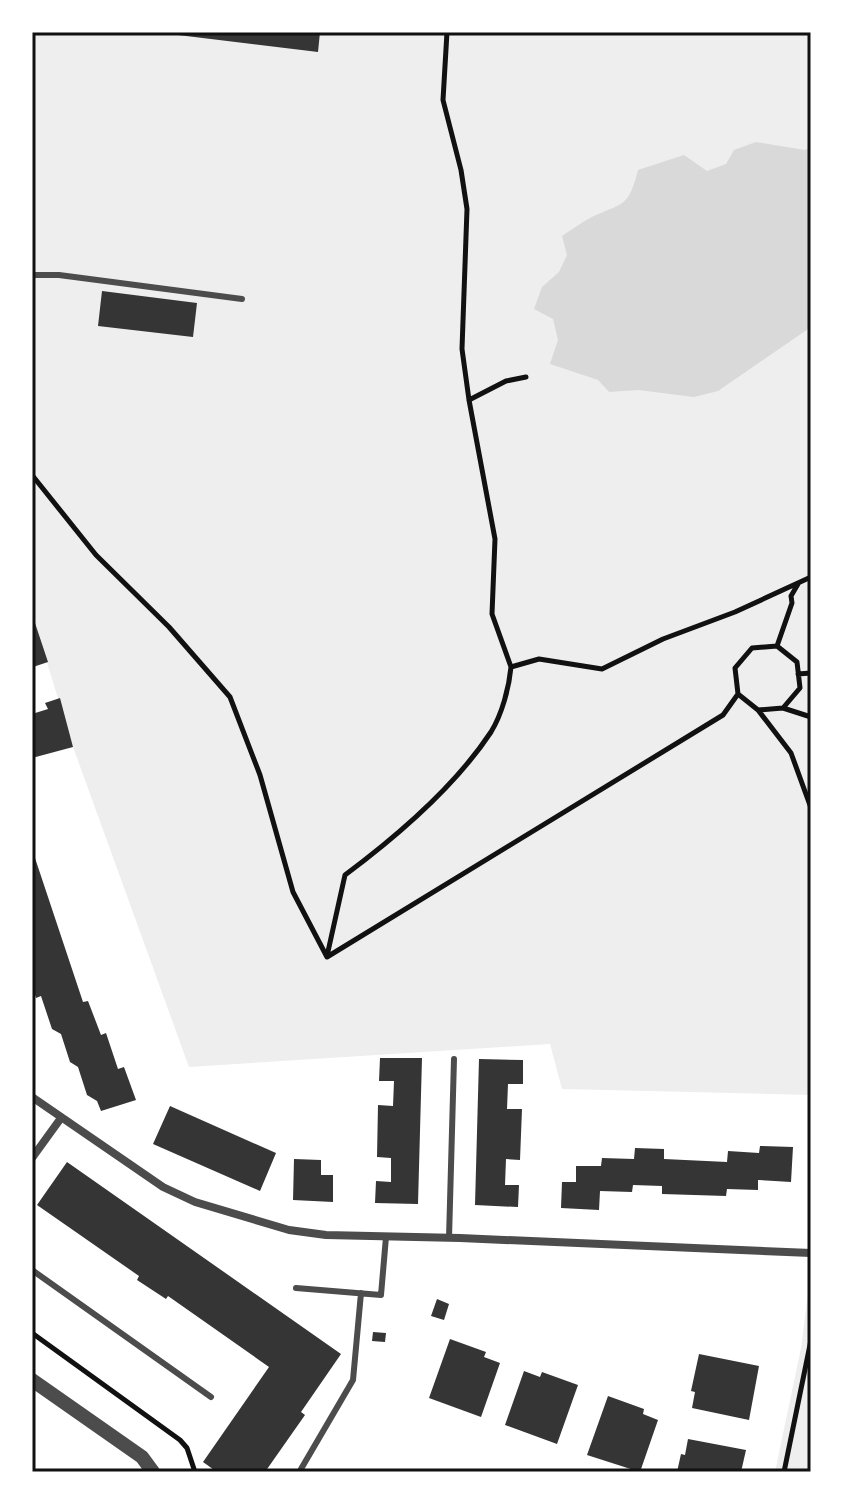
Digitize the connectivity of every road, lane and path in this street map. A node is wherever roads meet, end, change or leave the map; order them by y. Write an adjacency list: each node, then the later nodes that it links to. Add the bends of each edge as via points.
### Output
1 (447, 32): 5 (path, via 443,100 467,209 462,349)
2 (32, 275): 3 (lane)
3 (242, 299)
4 (526, 377): 5 (path)
5 (469, 400): 10 (path, via 495,539 492,614)
6 (32, 475): 18 (path, via 96,555 230,697 260,775 293,892)
7 (811, 577): 8 (path)
8 (798, 583): 9 (path); 10 (path, via 602,669 539,659)
9 (777, 646): 12 (path, via 797,662); 13 (path, via 752,648 735,668)
10 (511, 667): 18 (path, via 492,730 442,791 345,875)
11 (811, 673): 12 (path)
12 (798, 674): 14 (path, via 800,688)
13 (738, 694): 15 (path); 18 (path, via 723,715)
14 (783, 708): 15 (path); 16 (path)
15 (758, 710): 17 (path, via 791,753)
16 (811, 717)
17 (811, 808)
18 (327, 957)
19 (454, 1059): 24 (lane)
20 (32, 1097): 21 (street)
21 (61, 1118): 22 (street); 23 (street, via 150,1179 195,1202 289,1230)
22 (32, 1158)
23 (386, 1237): 24 (street); 28 (lane, via 381,1295)
24 (449, 1238): 25 (street)
25 (811, 1253)
26 (32, 1270): 32 (lane)
27 (296, 1288): 28 (lane)
28 (361, 1293): 33 (lane, via 353,1380)
29 (32, 1333): 35 (path, via 180,1440)
30 (811, 1340): 36 (path)
31 (32, 1380): 34 (street, via 142,1457)
32 (211, 1397)
33 (301, 1469)
34 (153, 1472)
35 (195, 1472)
36 (784, 1472)

